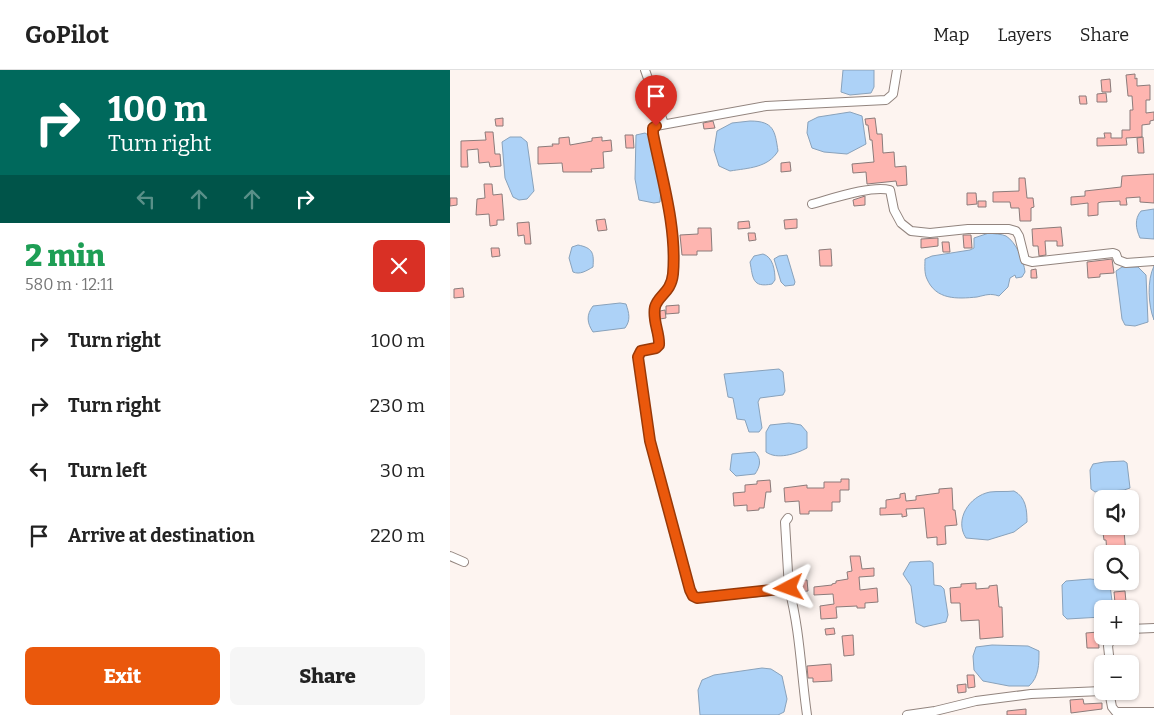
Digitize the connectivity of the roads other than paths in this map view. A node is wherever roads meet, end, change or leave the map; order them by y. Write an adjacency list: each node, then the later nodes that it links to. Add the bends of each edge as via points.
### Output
1 (645, 70): 3 (street)
2 (897, 70): 3 (street, via 893,94 886,100 766,106)
3 (664, 124): 9 (street, via 653,128 653,134 670,222 673,276 669,289 655,306 659,345 641,351 638,357 650,441 690,590 697,598)
4 (812, 204): 5 (street, via 862,192 890,190 894,210 901,223 911,231 1009,229 1019,236 1025,260 1032,262 1113,253 1118,260 1126,262)
5 (1154, 261)
6 (788, 518): 9 (street, via 785,522)
7 (450, 556): 8 (street)
8 (464, 562)
9 (789, 588): 15 (street, via 797,624)
10 (1154, 628): 11 (street)
11 (1139, 629)
12 (1094, 691): 16 (street, via 1031,694)
13 (1111, 700): 14 (street, via 1116,712)
14 (1154, 712)
15 (807, 715)
16 (907, 715)

